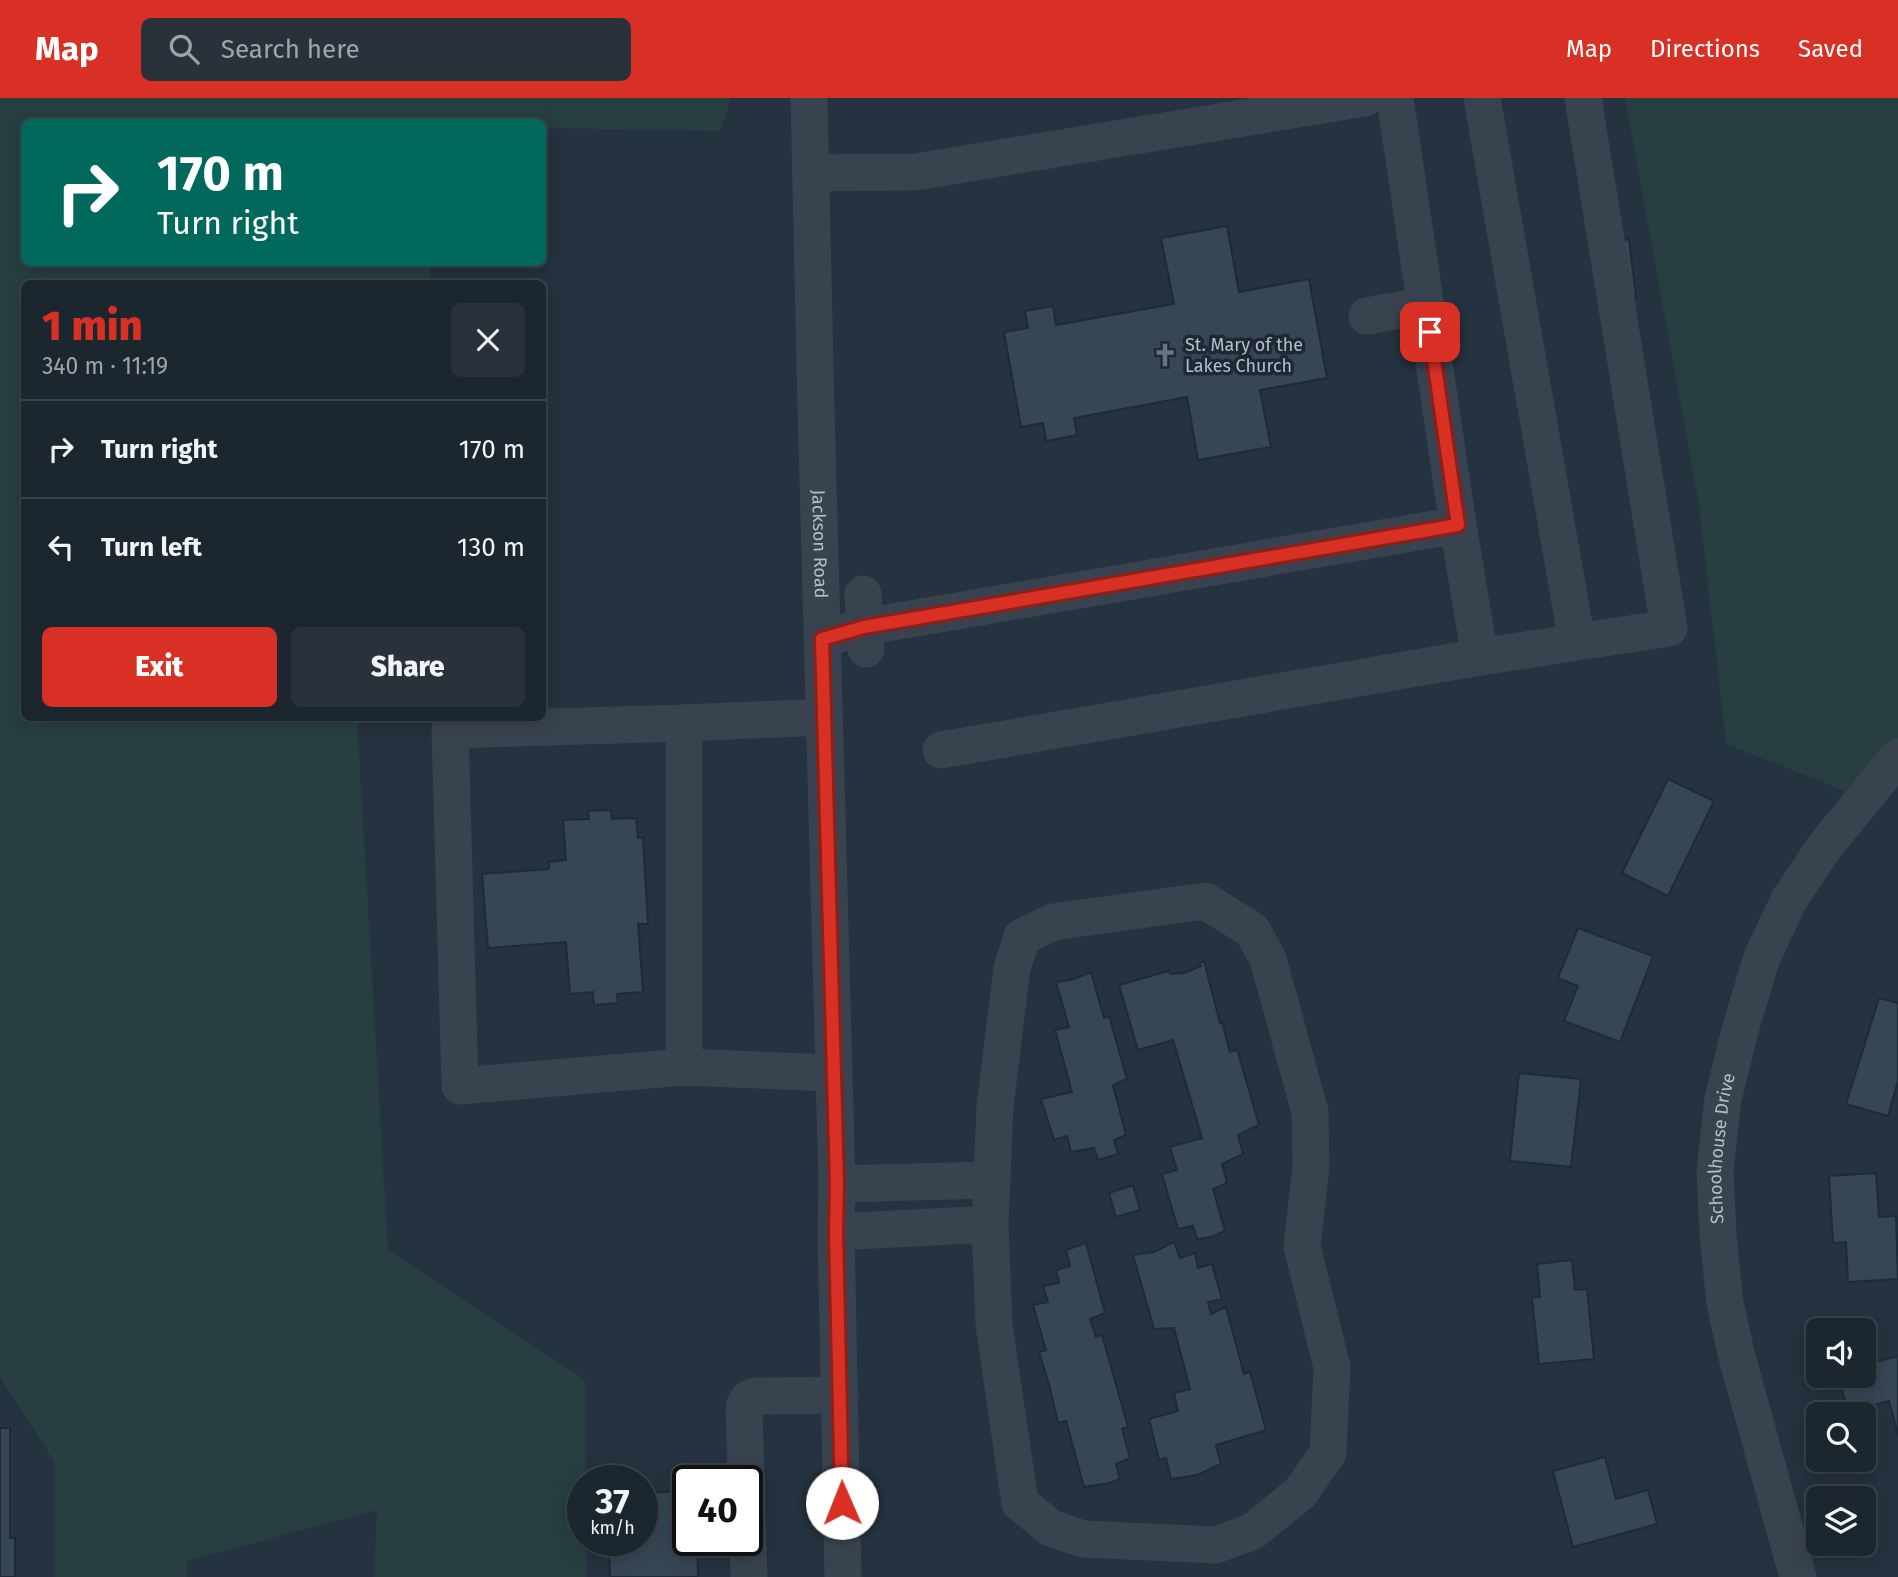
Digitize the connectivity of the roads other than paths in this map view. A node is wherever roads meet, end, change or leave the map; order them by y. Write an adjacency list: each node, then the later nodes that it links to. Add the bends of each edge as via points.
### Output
1 (809, 98): 6 (street, Jackson Road)
2 (1365, 98): 6 (street, via 1111,128 915,172)
3 (1395, 98): 7 (street)
4 (1482, 98): 11 (street)
5 (1583, 98): 11 (street, via 1669,628)
6 (811, 173): 10 (street, Jackson Road)
7 (1426, 305): 8 (street); 9 (street)
8 (1367, 316)
9 (1458, 525): 10 (street, via 865,624); 12 (street)
10 (822, 639): 13 (street, Jackson Road)
11 (1577, 642): 12 (street)
12 (1480, 657): 15 (street)
13 (824, 717): 14 (street); 18 (street, Jackson Road)
14 (684, 723): 17 (street); 17 (street, via 450,730 460,1086)
15 (941, 750)
16 (1898, 757): 28 (street, Schoolhouse Drive, via 1825,846 1789,900 1762,957 1722,1111 1715,1171 1725,1303)
17 (684, 1067): 18 (street)
18 (832, 1073): 20 (street, Jackson Road)
19 (992, 1180): 20 (street); 21 (street); 21 (street, via 995,1107 1012,968 1022,937 1053,922 1205,901 1252,930 1268,959 1310,1112 1311,1167 1302,1246 1332,1367 1328,1453 1300,1493 1252,1532 1214,1545 1083,1539 1051,1528 1020,1503 995,1325)
20 (837, 1184): 22 (street, Jackson Road)
21 (990, 1224): 22 (street)
22 (836, 1232): 23 (street, Jackson Road)
23 (840, 1395): 24 (street, via 748,1399 744,1407); 27 (street, Jackson Road)
24 (746, 1465)
25 (748, 1556): 26 (street)
26 (749, 1577)
27 (843, 1577)
28 (1798, 1577)

